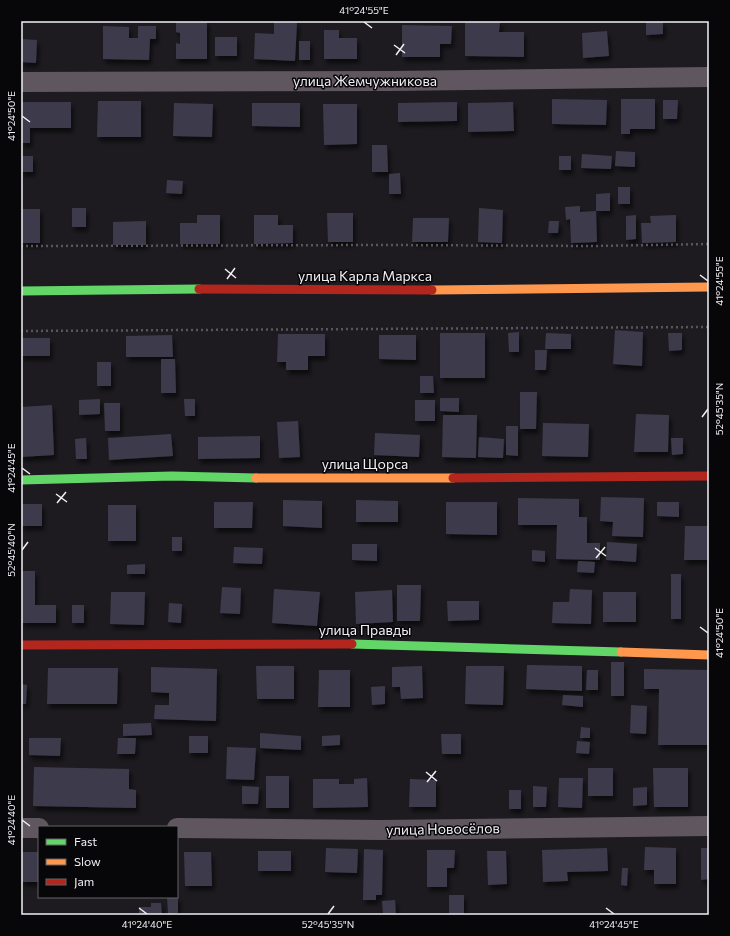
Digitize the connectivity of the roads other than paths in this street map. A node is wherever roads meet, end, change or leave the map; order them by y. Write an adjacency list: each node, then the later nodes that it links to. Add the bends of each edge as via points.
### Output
1 (709, 77): 2 (street, улица Жемчужникова)
2 (21, 82)
3 (709, 287): 4 (street, улица Карла Маркса, via 378,291)
4 (21, 291)
5 (709, 476): 6 (street, улица Щорса, via 339,479 172,476)
6 (21, 480)
7 (21, 645): 8 (street, улица Правды, via 385,644)
8 (709, 654)
9 (709, 826): 12 (street, улица Новосёлов, via 380,830)
10 (21, 828): 11 (street)
11 (38, 828)
12 (178, 828)

